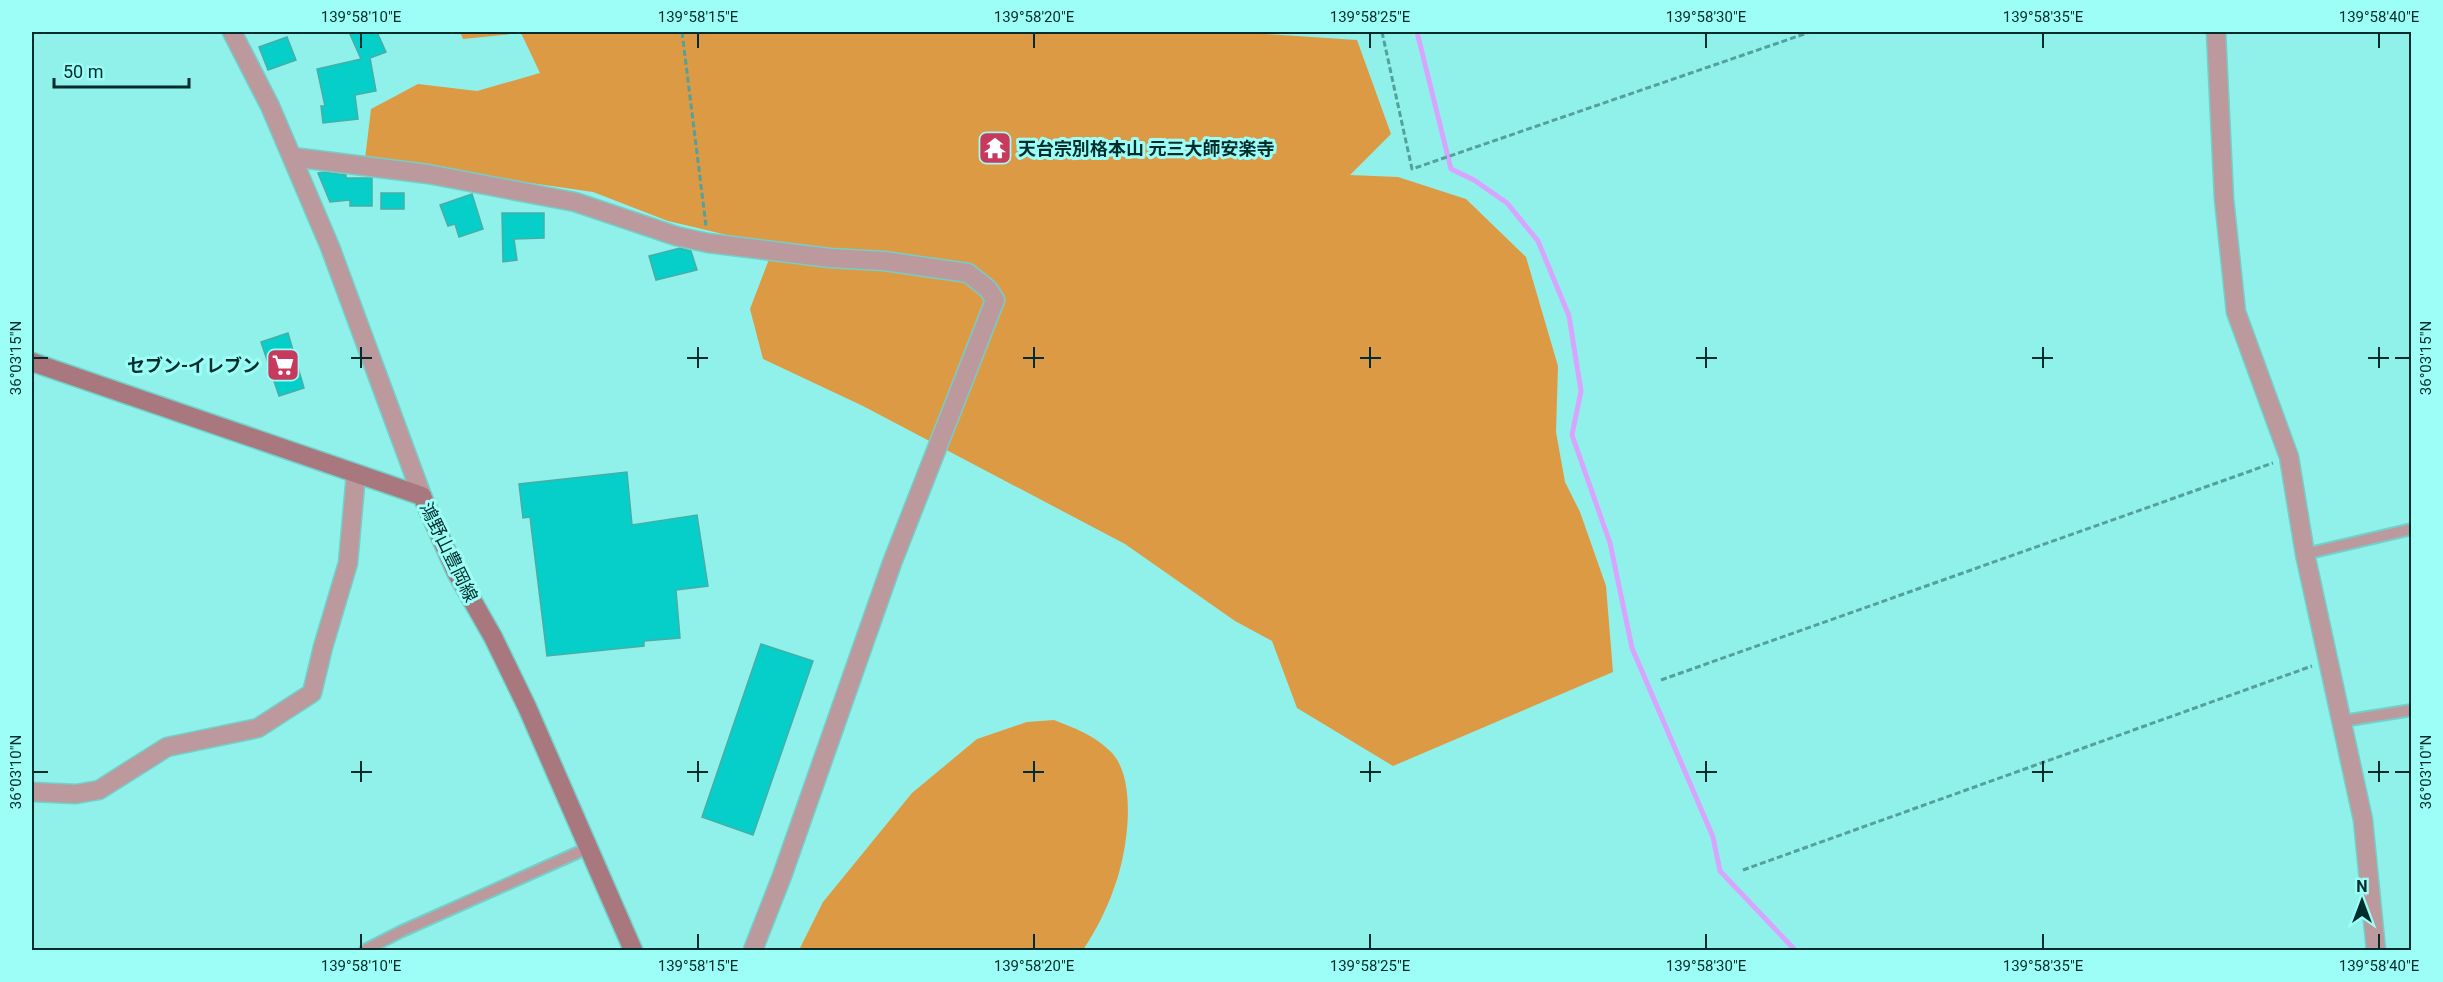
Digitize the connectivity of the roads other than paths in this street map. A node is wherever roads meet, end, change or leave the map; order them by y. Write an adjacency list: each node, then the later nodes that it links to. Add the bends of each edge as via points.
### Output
1 (232, 32): 3 (street)
2 (2216, 32): 8 (street, via 2224,200 2236,312 2289,457)
3 (292, 156): 6 (street); 15 (street, via 428,174 575,202 708,243 968,273 995,300 892,563)
4 (32, 362): 5 (main road, 鴻野山豊岡線)
5 (356, 474): 6 (main road, 鴻野山豊岡線); 11 (street, via 348,563 312,693 258,728 167,747 99,790 76,794)
6 (422, 496): 12 (main road, 鴻野山豊岡線, via 456,572 527,706)
7 (2412, 529): 8 (lane)
8 (2305, 554): 10 (street)
9 (2412, 710): 10 (lane)
10 (2343, 721): 16 (street, via 2363,820)
11 (32, 792)
12 (588, 848): 13 (lane); 14 (main road, 鴻野山豊岡線)
13 (365, 951)
14 (633, 951)
15 (753, 951)
16 (2376, 951)

